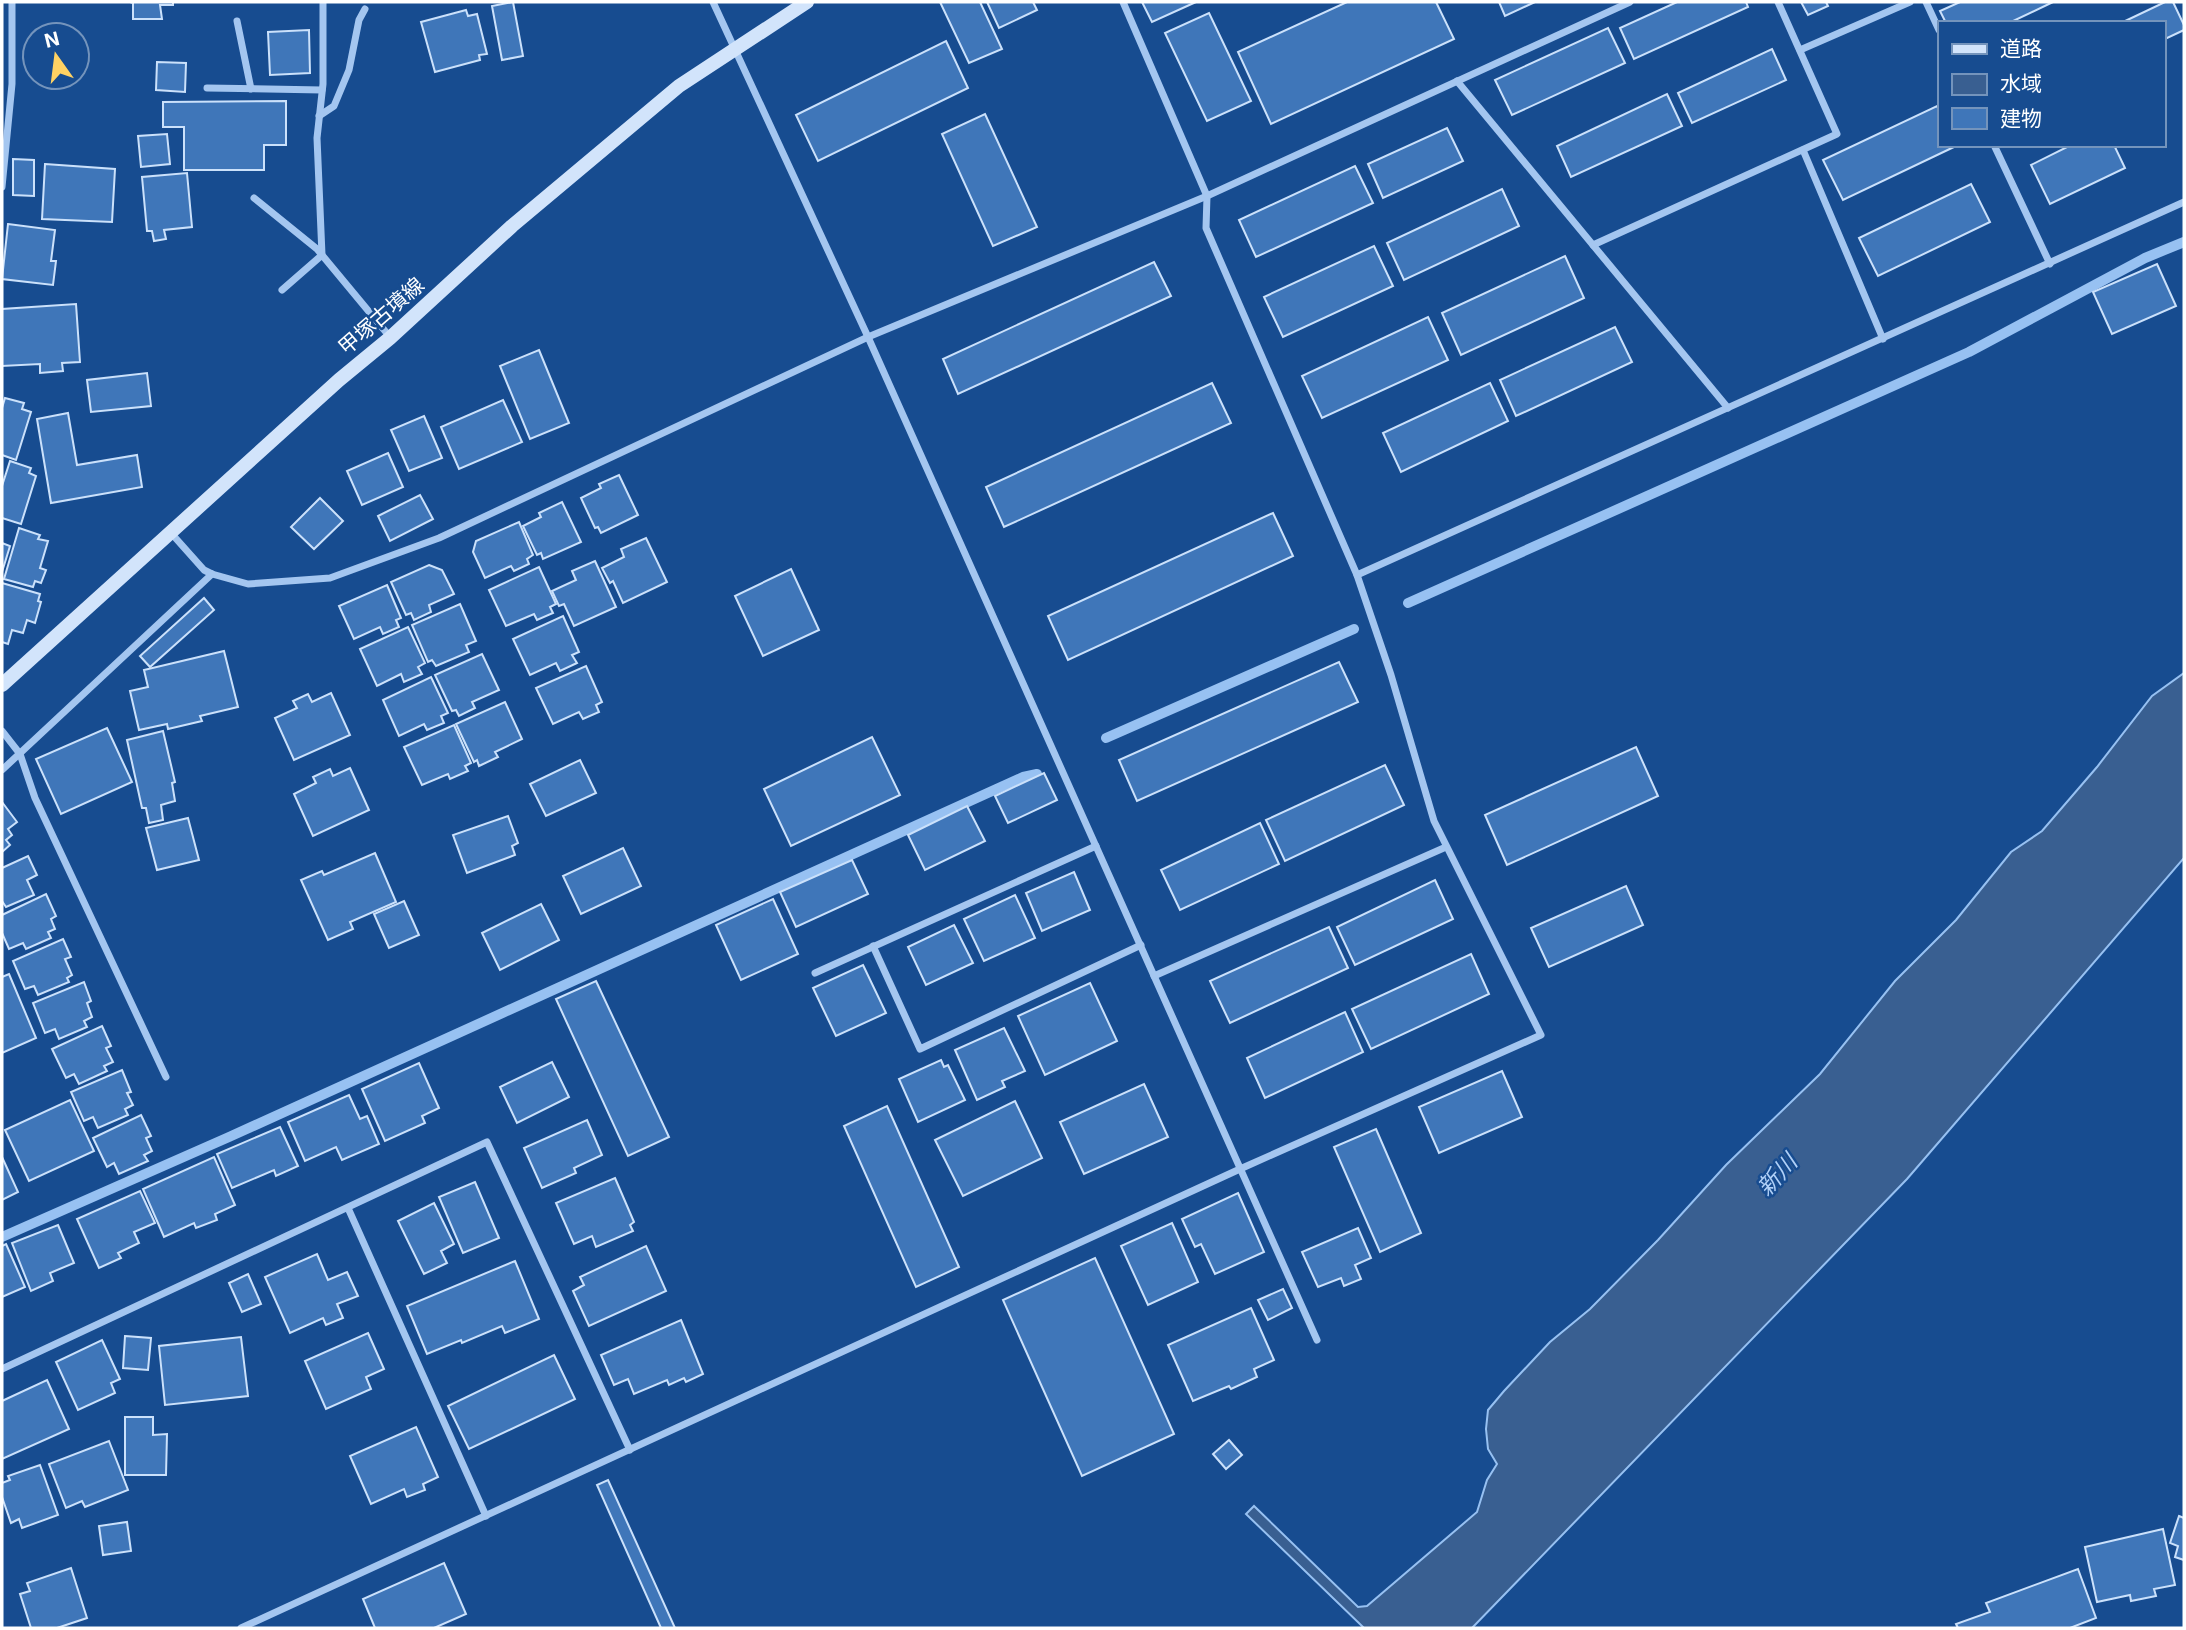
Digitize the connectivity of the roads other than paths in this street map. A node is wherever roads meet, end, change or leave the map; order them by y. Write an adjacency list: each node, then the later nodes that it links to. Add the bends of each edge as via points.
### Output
1 (12, 2): 22 (street, via 12,84)
2 (323, 2): 18 (street)
3 (713, 2): 13 (street)
4 (807, 2): 13 (main road, 甲塚古墳線)
5 (1123, 2): 23 (street)
6 (1630, 2): 15 (street)
7 (1778, 2): 14 (street)
8 (1910, 2): 14 (street)
9 (1926, 2): 12 (street)
10 (365, 9): 19 (street, via 334,106)
11 (237, 21): 17 (street)
12 (1938, 28)
13 (734, 48): 30 (street); 31 (main road, 甲塚古墳線, via 679,86 512,226)
14 (1800, 50): 21 (street, via 1837,134)
15 (1457, 81): 23 (street); 26 (street)
16 (207, 88): 17 (street)
17 (251, 89): 18 (street)
18 (322, 90): 19 (street)
19 (319, 116): 27 (street)
20 (1994, 147): 28 (street)
21 (1803, 150): 26 (street); 32 (street)
22 (2, 187)
23 (1207, 196): 30 (street); 36 (street, via 1206,228)
24 (254, 198): 27 (street)
25 (2184, 202): 28 (street)
26 (1593, 245): 33 (street)
27 (322, 255): 29 (street); 31 (street)
28 (2050, 264): 32 (street)
29 (282, 290)
30 (868, 337): 35 (street, via 439,538 342,574 248,584); 41 (street)
31 (390, 338): 34 (main road, 甲塚古墳線)
32 (1883, 339): 33 (street)
33 (1728, 408): 36 (street)
34 (171, 533): 35 (street); 37 (main road, 甲塚古墳線)
35 (212, 574): 39 (street)
36 (1357, 575): 42 (street)
37 (2, 685)
38 (2, 731): 39 (street)
39 (20, 754): 40 (street); 47 (street, via 35,798)
40 (2, 770)
41 (1096, 846): 43 (street); 44 (street)
42 (1446, 847): 46 (street); 48 (street, via 1541,1035)
43 (873, 946): 44 (street, via 920,1049); 45 (street)
44 (1141, 946): 46 (street)
45 (815, 973)
46 (1154, 976): 48 (street)
47 (166, 1077)
48 (1240, 1169): 50 (street); 52 (street)
49 (348, 1208): 51 (street); 52 (street, via 487,1142); 53 (street)
50 (1317, 1340)
51 (2, 1370)
52 (630, 1450): 53 (street)
53 (486, 1516): 54 (street)
54 (241, 1628)

